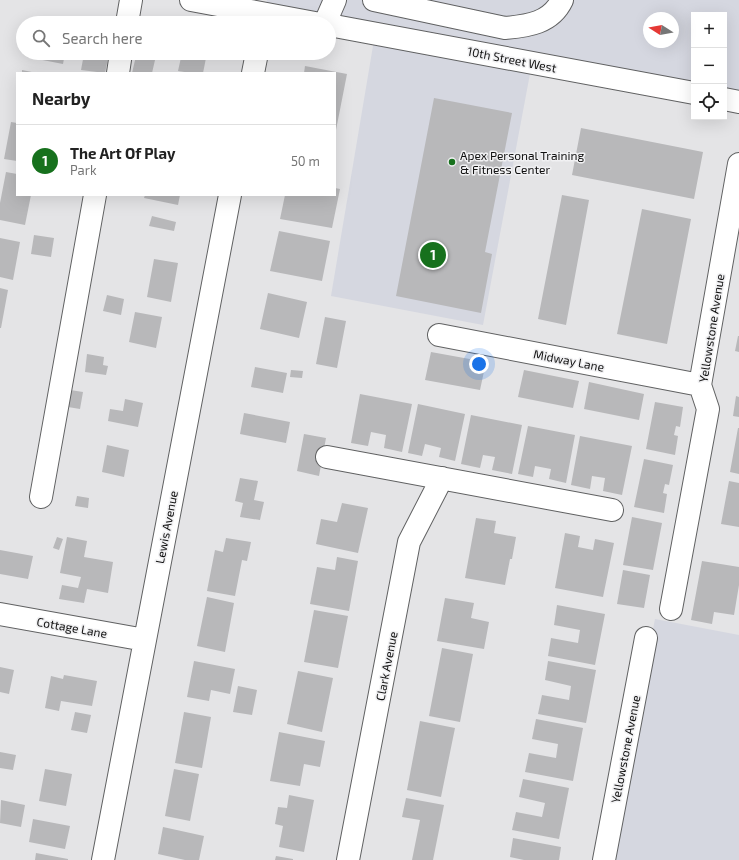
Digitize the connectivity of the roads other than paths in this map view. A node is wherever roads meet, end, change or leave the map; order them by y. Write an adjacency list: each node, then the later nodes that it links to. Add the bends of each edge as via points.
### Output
1 (131, 0): 7 (street)
2 (191, 0): 6 (street)
3 (335, 0): 9 (street)
4 (374, 0): 5 (street, via 505,28 527,26 549,17)
5 (562, 0)
6 (265, 12): 8 (street)
7 (128, 16)
8 (283, 16)
9 (328, 16)
10 (336, 26): 15 (street, 10th Street West)
11 (120, 60): 13 (street)
12 (256, 60): 14 (street)
13 (118, 72)
14 (253, 72)
15 (691, 92)
16 (727, 100): 17 (street)
17 (739, 102)
18 (739, 164): 22 (street, Yellowstone Avenue)
19 (95, 196): 25 (street)
20 (230, 196): 30 (street, Lewis Avenue)
21 (439, 335): 22 (street, Midway Lane)
22 (700, 385): 27 (street, Yellowstone Avenue, via 708,409)
23 (327, 457): 24 (street)
24 (442, 478): 26 (street); 32 (street, Clark Avenue, via 410,542)
25 (41, 497)
26 (612, 510)
27 (671, 609)
28 (0, 614): 30 (street, Cottage Lane)
29 (646, 638): 33 (street, Yellowstone Avenue)
30 (145, 640): 31 (street, Lewis Avenue)
31 (103, 860)
32 (348, 860)
33 (604, 860)

